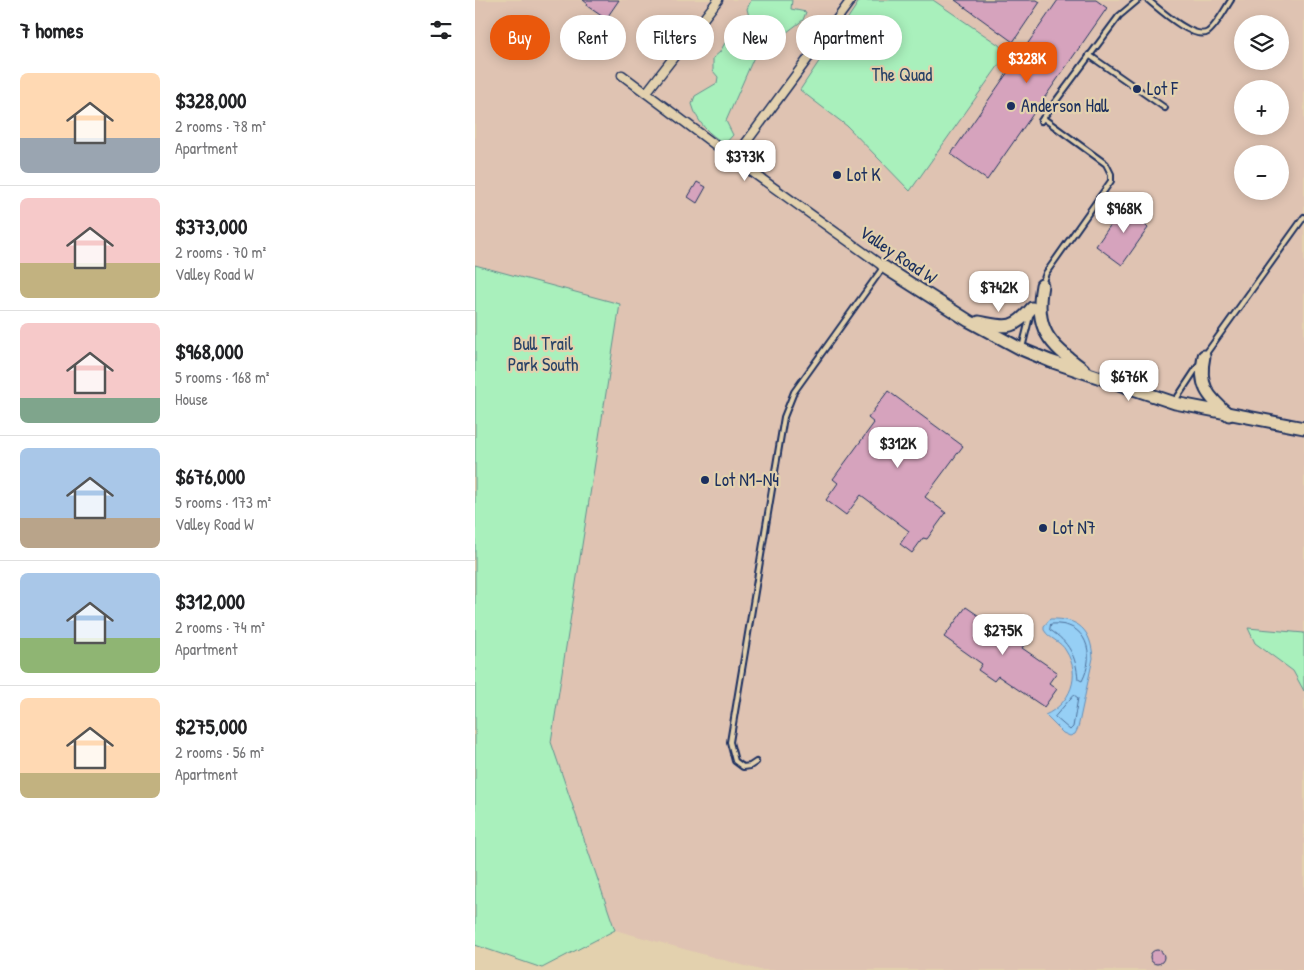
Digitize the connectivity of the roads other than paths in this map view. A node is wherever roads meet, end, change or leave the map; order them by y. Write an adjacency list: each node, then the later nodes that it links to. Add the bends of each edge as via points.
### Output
1 (717, 0): 8 (street)
2 (851, 0): 10 (street)
3 (1138, 0): 6 (lane, via 1119,16)
4 (1147, 0): 5 (lane, via 1189,31 1202,34 1208,32)
5 (1231, 0)
6 (1089, 55): 9 (lane); 13 (lane, via 1042,120 1106,164 1111,180 1046,274)
7 (622, 75): 8 (street, Valley Road W)
8 (646, 93): 10 (street, Valley Road W)
9 (1165, 108)
10 (734, 160): 12 (street, Valley Road W)
11 (1304, 216): 17 (lane)
12 (883, 267): 15 (street, Valley Road W); 22 (lane, via 794,392 784,418 730,742 735,761 743,767)
13 (1042, 285): 14 (lane); 18 (street, via 1038,314 1047,334 1061,353)
14 (1032, 308): 15 (street, via 1013,327); 16 (lane)
15 (969, 321): 16 (street, Valley Road W)
16 (1021, 350): 18 (street, Valley Road W)
17 (1204, 356): 19 (lane); 20 (street, via 1203,383 1215,403)
18 (1092, 376): 19 (street, Valley Road W)
19 (1175, 403): 20 (street, Valley Road W)
20 (1229, 414): 21 (street, Valley Road W)
21 (1304, 428)
22 (755, 762)

